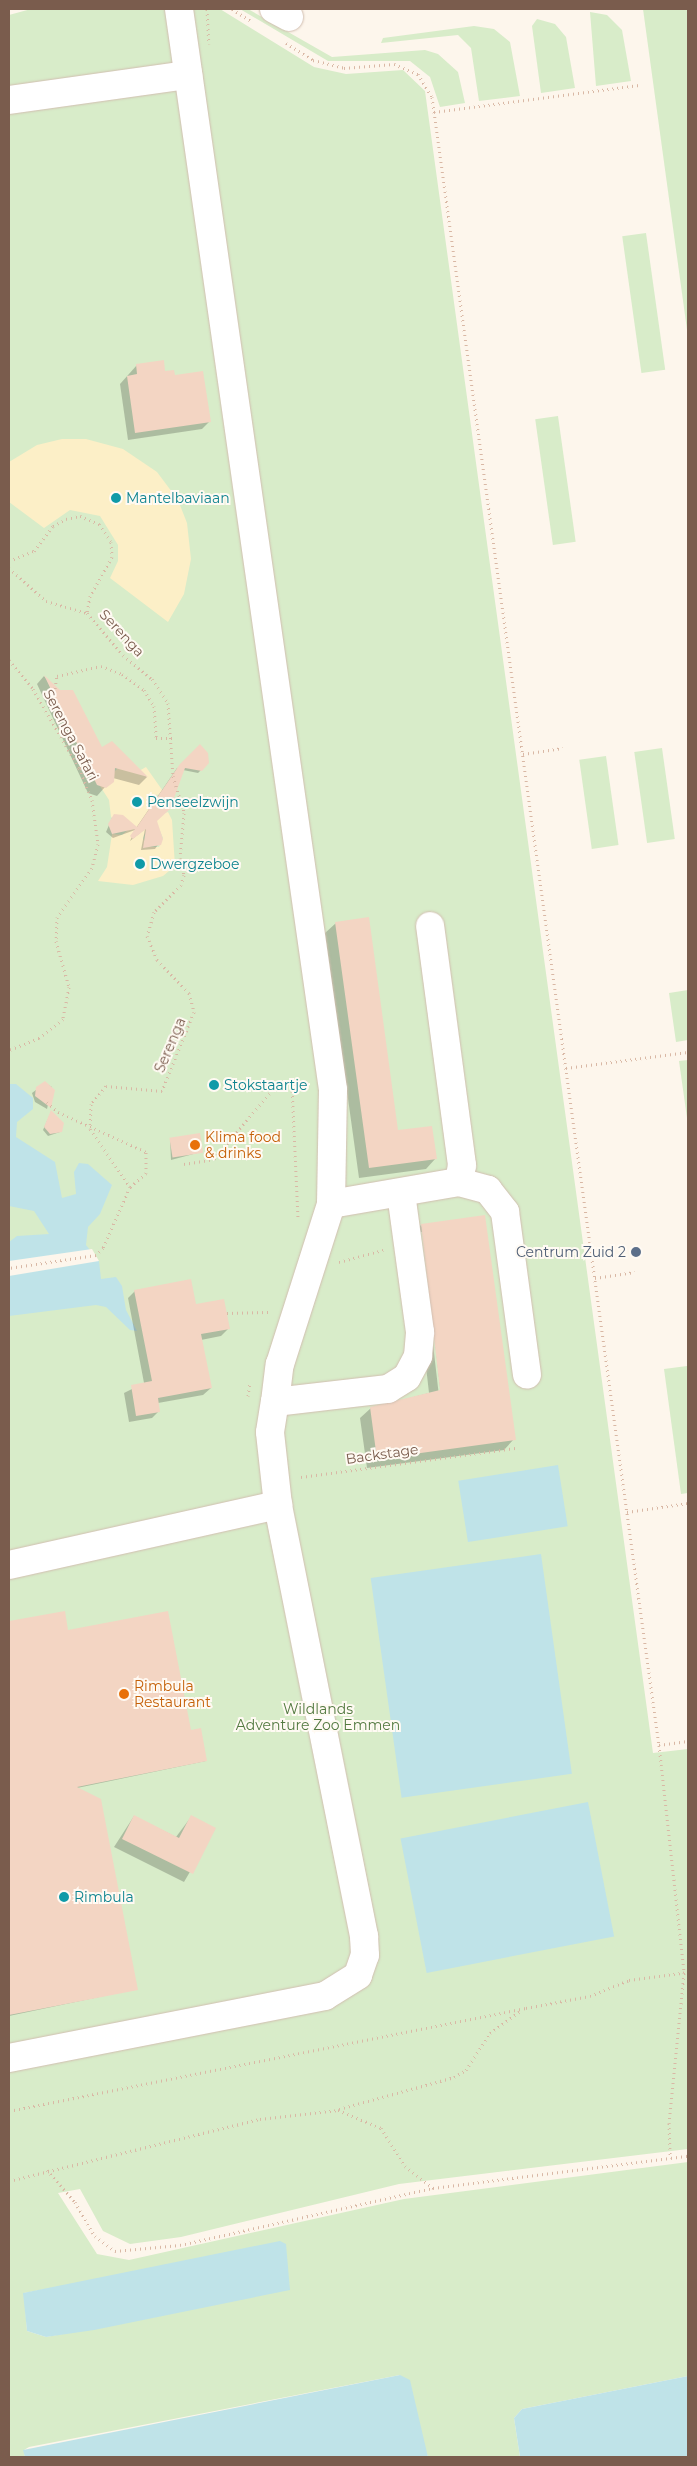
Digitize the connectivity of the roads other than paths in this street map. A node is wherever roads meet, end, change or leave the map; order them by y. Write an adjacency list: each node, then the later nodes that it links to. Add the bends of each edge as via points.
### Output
1 (179, 9): 2 (lane)
2 (188, 75): 3 (lane); 7 (lane, via 333,1090)
3 (9, 100)
4 (430, 926): 5 (lane, via 462,1165)
5 (459, 1182): 6 (lane); 8 (lane, via 488,1190 506,1212)
6 (401, 1194): 7 (lane); 9 (lane, via 420,1332 418,1356 407,1377 388,1389)
7 (331, 1204): 9 (lane, via 280,1364)
8 (527, 1375)
9 (262, 1404): 10 (lane, via 270,1432)
10 (277, 1492): 11 (lane); 12 (lane, via 364,1936 365,1955 358,1974 325,1996)
11 (9, 1564)
12 (9, 2058)

